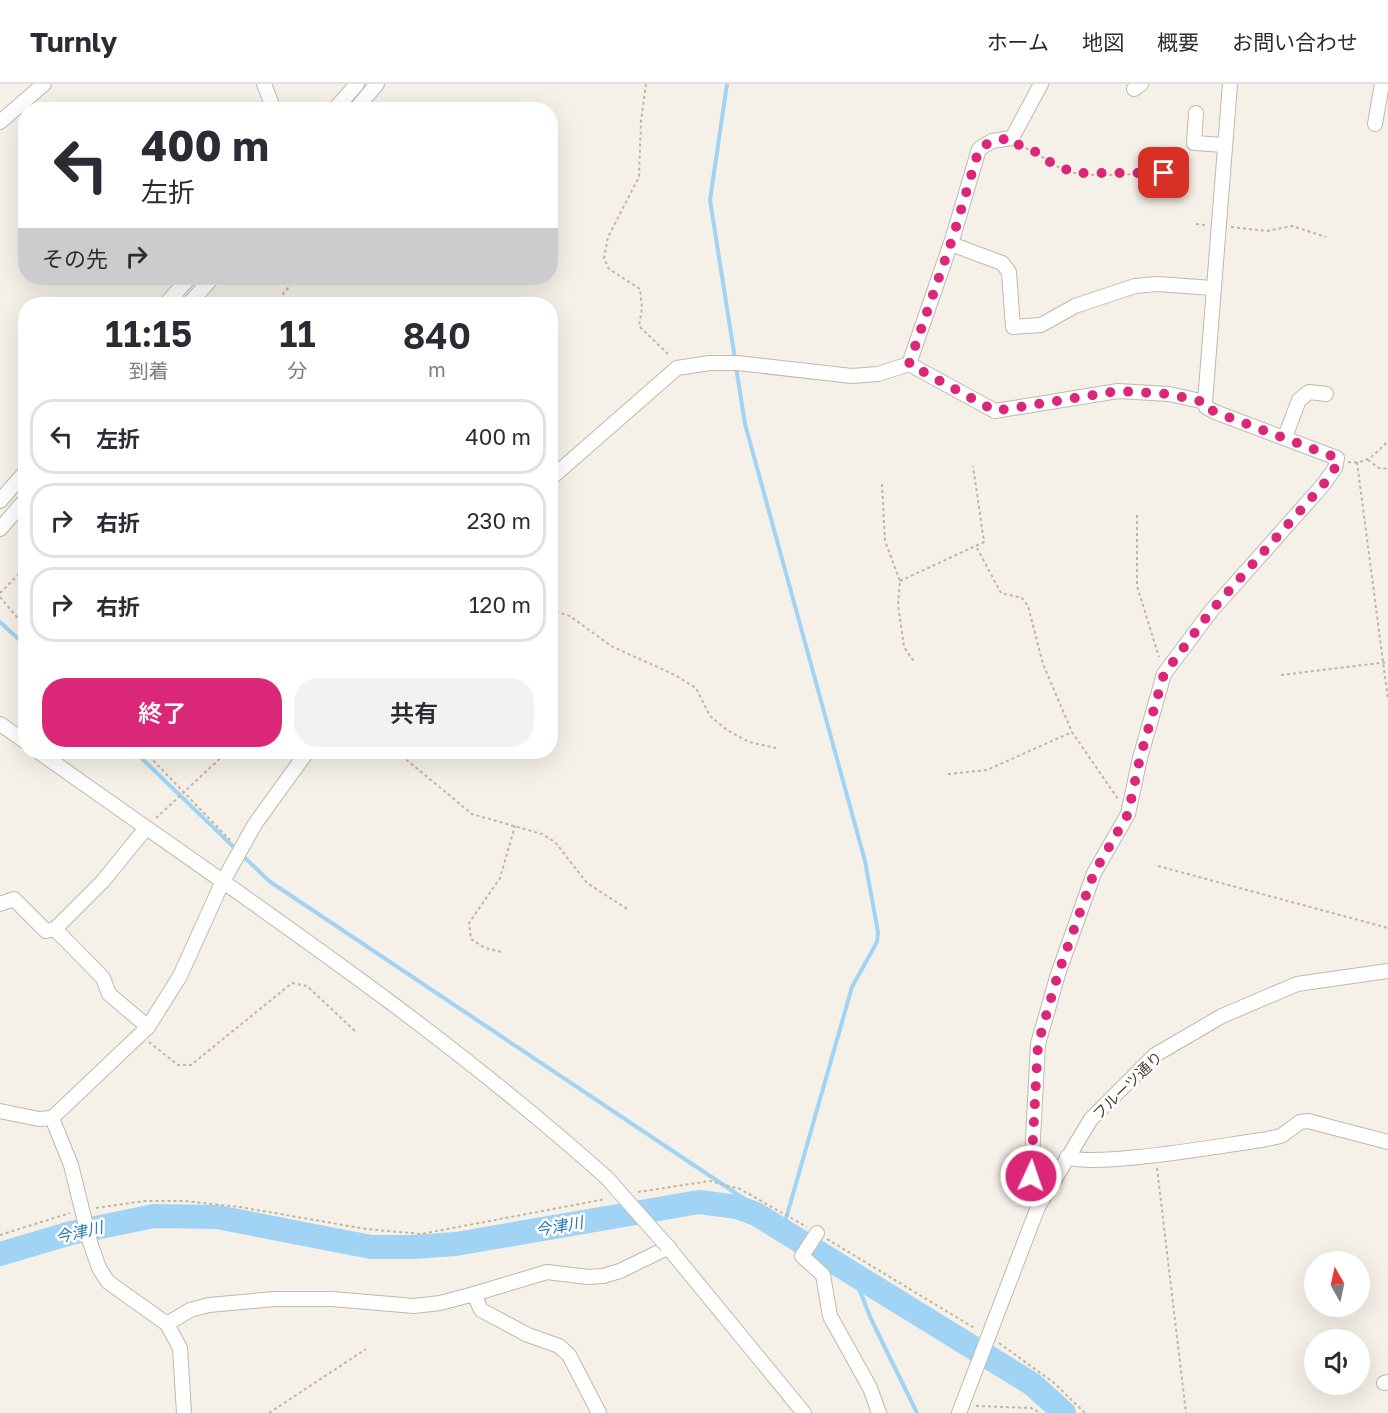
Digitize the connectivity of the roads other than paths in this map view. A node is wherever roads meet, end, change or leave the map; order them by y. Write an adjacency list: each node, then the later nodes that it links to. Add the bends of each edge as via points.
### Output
1 (44, 84): 8 (street)
2 (264, 84): 9 (street)
3 (357, 84): 10 (street)
4 (377, 84): 11 (street)
5 (1041, 84): 17 (street, via 1012,138 992,141 979,149)
6 (1230, 84): 16 (street)
7 (1382, 84): 15 (street)
8 (24, 102)
9 (271, 102)
10 (341, 102)
11 (362, 102)
12 (18, 107): 14 (street)
13 (1196, 114): 16 (street, via 1194,142)
14 (0, 123)
15 (1375, 124)
16 (1225, 145): 20 (street)
17 (951, 244): 20 (street, via 1002,263 1009,272 1013,327 1041,324 1075,306 1135,286); 23 (street)
18 (183, 285): 21 (street)
19 (206, 285): 22 (street)
20 (1213, 288): 25 (street)
21 (172, 297)
22 (195, 297)
23 (909, 364): 25 (street, via 995,411 1118,391 1169,394); 27 (street, via 897,370 852,376 737,363 677,368)
24 (1326, 394): 26 (street, via 1309,392 1299,400)
25 (1204, 402): 26 (street, via 1215,412)
26 (1285, 437): 46 (street, via 1337,458 1335,468 1211,611 1164,674 1128,814 1094,873 1038,1044 1031,1176)
27 (558, 472)
28 (18, 480): 29 (street)
29 (0, 501)
30 (18, 508): 31 (street)
31 (0, 529)
32 (0, 724): 33 (street)
33 (18, 736)
34 (49, 759): 36 (street)
35 (302, 759): 37 (street, via 261,816)
36 (146, 828): 37 (street); 39 (street, via 103,881)
37 (222, 883): 41 (street, via 180,976); 48 (street, bridge, via 417,1021 536,1114 607,1178)
38 (0, 904): 39 (street, via 14,899 46,931)
39 (55, 929): 41 (street, via 103,978 110,994)
40 (1388, 971): 45 (street, フルーツ通り, via 1298,984 1222,1016 1155,1054 1091,1119)
41 (144, 1031): 43 (street)
42 (0, 1111): 43 (street)
43 (52, 1118): 50 (street, via 71,1165 99,1268 108,1282)
44 (1388, 1142): 45 (street, via 1308,1121 1300,1122 1281,1136 1155,1154 1077,1161)
45 (1067, 1157): 46 (street, フルーツ通り)
46 (1038, 1207): 51 (street, フルーツ通り)
47 (817, 1233): 55 (street, via 802,1256 823,1275 830,1316 870,1388)
48 (668, 1246): 49 (street, via 603,1276 547,1272); 54 (street)
49 (474, 1293): 50 (street, via 414,1306 332,1299 209,1305 190,1310); 53 (street, via 481,1310 528,1335 559,1346 568,1355)
50 (167, 1324): 52 (street, via 180,1348)
51 (962, 1404)
52 (184, 1413)
53 (599, 1413)
54 (804, 1413)
55 (879, 1413)

